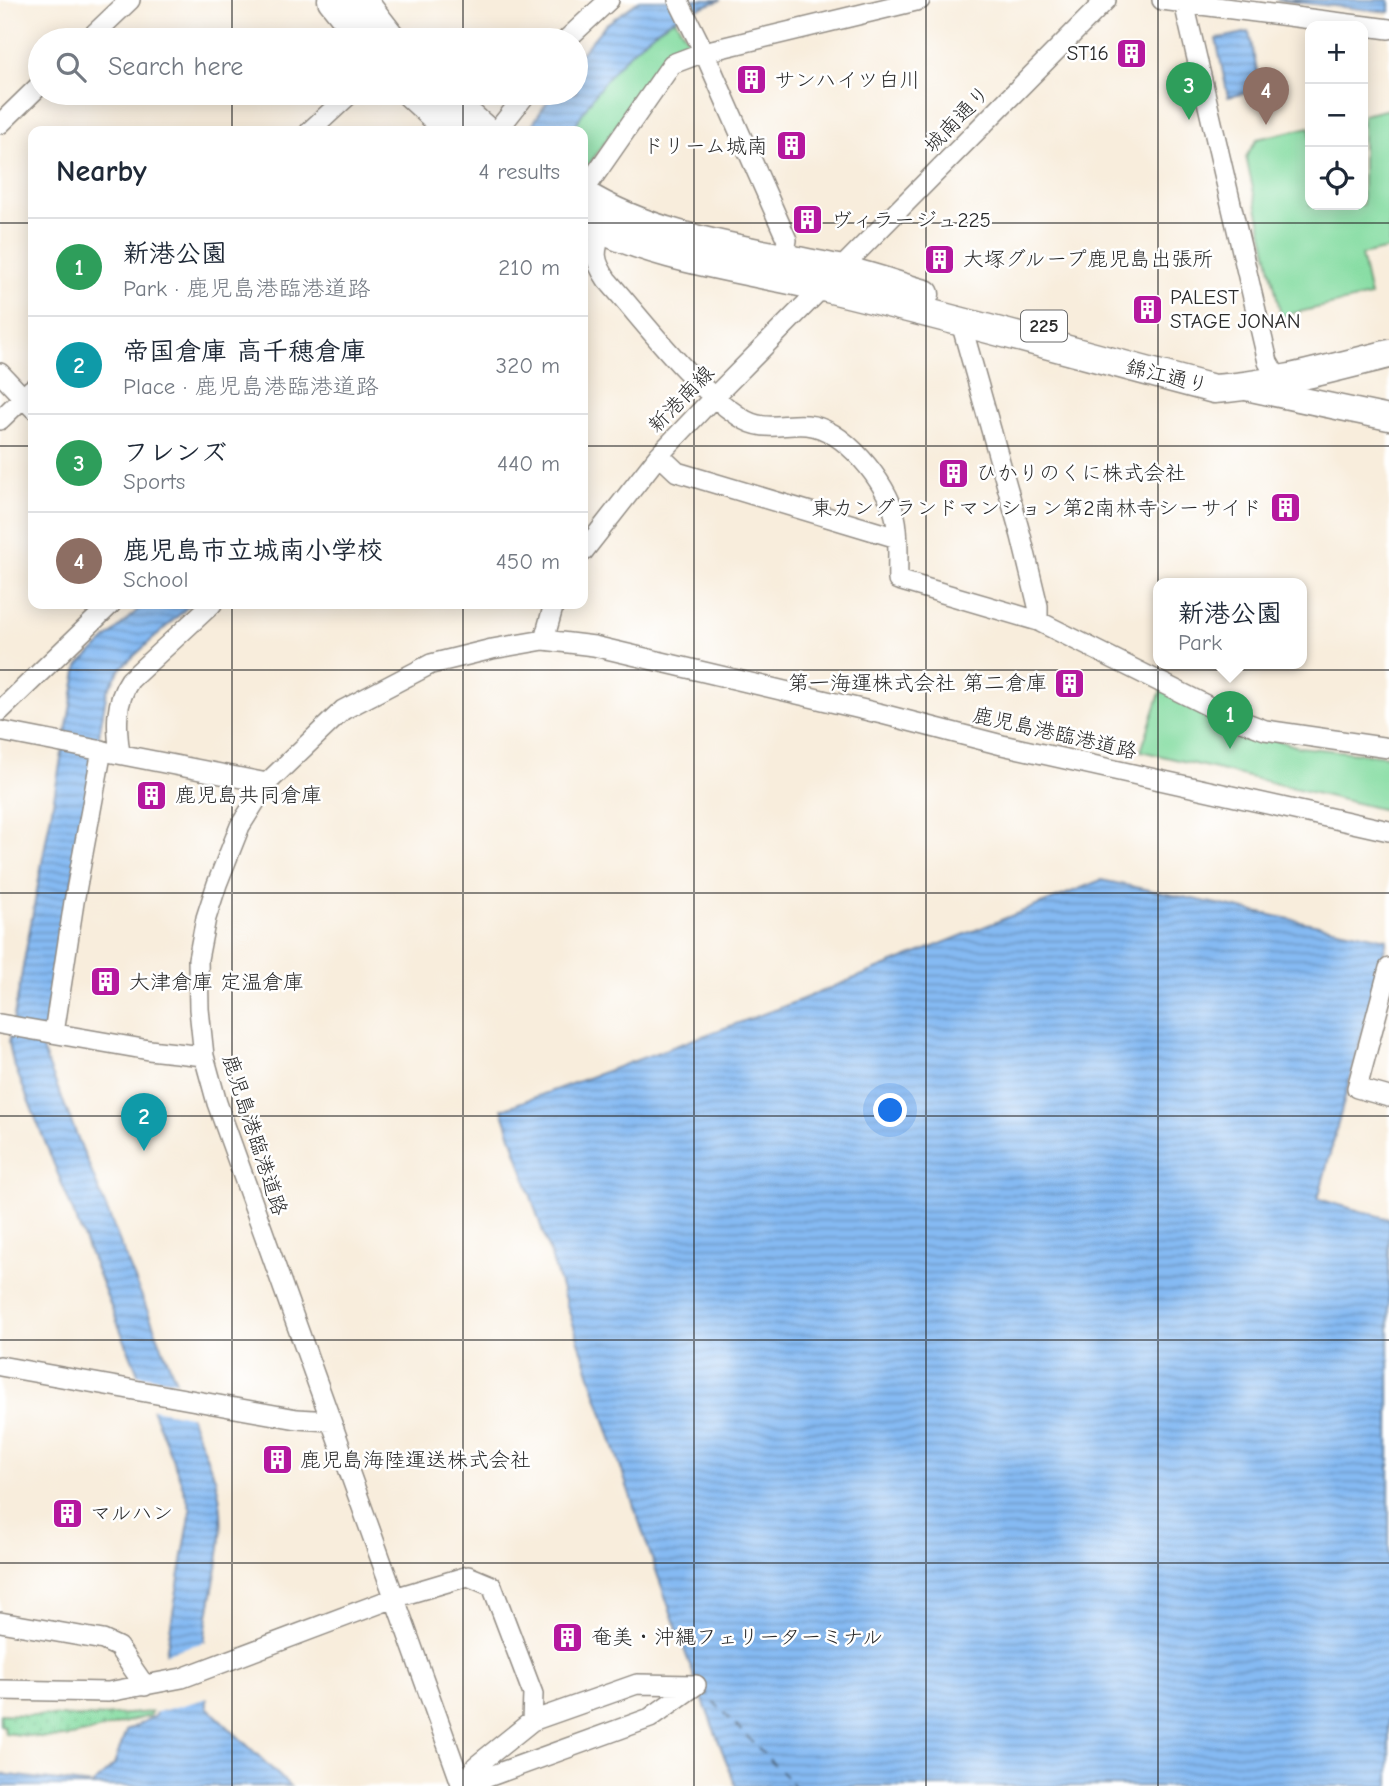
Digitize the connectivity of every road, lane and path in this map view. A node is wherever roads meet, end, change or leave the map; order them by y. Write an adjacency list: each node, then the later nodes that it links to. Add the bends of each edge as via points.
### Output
1 (130, 0): 10 (street)
2 (332, 0): 11 (highway)
3 (362, 0): 12 (highway)
4 (609, 0): 13 (street)
5 (678, 0): 15 (street)
6 (920, 0): 15 (street)
7 (1106, 0): 30 (street, 城南通り)
8 (1162, 0): 9 (street)
9 (1184, 4): 14 (street); 34 (street, via 1268,362)
10 (101, 28)
11 (354, 28)
12 (384, 28)
13 (579, 28)
14 (1389, 29)
15 (704, 52): 26 (street, via 672,64); 29 (street, via 787,240)
16 (28, 97): 21 (street)
17 (338, 105): 22 (street)
18 (423, 105): 23 (highway)
19 (457, 105): 24 (highway)
20 (518, 105): 25 (street)
21 (0, 124)
22 (315, 126)
23 (446, 126)
24 (480, 126)
25 (501, 126)
26 (588, 186)
27 (588, 197): 29 (highway, 錦江通り / 225, via 653,227)
28 (592, 225): 30 (highway, 錦江通り / 225, via 659,250); 37 (street, via 596,263 607,280)
29 (784, 258): 30 (highway, 錦江通り / 225)
30 (832, 278): 31 (highway, 錦江通り / 225); 35 (highway, 錦江通り / 225, via 1219,370); 37 (street, 新港南線)
31 (961, 323): 35 (highway, 錦江通り / 225, via 1214,389); 47 (street, via 1021,536)
32 (1389, 354): 34 (highway, 225)
33 (0, 373): 36 (street)
34 (1279, 381): 35 (highway, 225)
35 (1245, 388): 39 (main road)
36 (28, 396)
37 (715, 396): 41 (street, 新港南線); 42 (street, via 753,424 820,428 851,447 889,495)
38 (28, 399): 40 (street)
39 (1389, 418)
40 (0, 420)
41 (659, 455): 42 (street, via 677,472); 43 (street, 新港南線)
42 (897, 538): 47 (street, via 898,580)
43 (588, 546)
44 (106, 609): 49 (street)
45 (207, 609): 52 (street, via 122,691)
46 (553, 609): 48 (street)
47 (1038, 621): 51 (street, via 1265,730)
48 (544, 640): 53 (street, 鹿児島港臨港道路, via 431,664 343,710); 54 (street, 鹿児島港臨港道路, via 594,646 1002,745)
49 (0, 711)
50 (0, 731): 52 (street)
51 (1389, 748)
52 (111, 751): 53 (street); 57 (street, via 74,902)
53 (267, 783): 58 (street, 鹿児島港臨港道路, via 240,826 206,918 198,959)
54 (1389, 831)
55 (1389, 968): 59 (street, via 1357,1088)
56 (5, 1025): 57 (street)
57 (54, 1033): 58 (street)
58 (204, 1056): 61 (street, 鹿児島港臨港道路)
59 (1389, 1097)
60 (0, 1366): 61 (street)
61 (330, 1421): 62 (street, 鹿児島港臨港道路)
62 (394, 1598): 64 (street, via 216,1667); 66 (street, via 468,1576 492,1586 533,1694); 67 (street, 鹿児島港臨港道路)
63 (0, 1622): 64 (street, via 103,1640 118,1647)
64 (145, 1686): 65 (street, via 108,1692)
65 (0, 1690)
66 (532, 1721): 67 (street, via 476,1766); 67 (street, via 637,1684 696,1685 650,1717)
67 (469, 1785)

